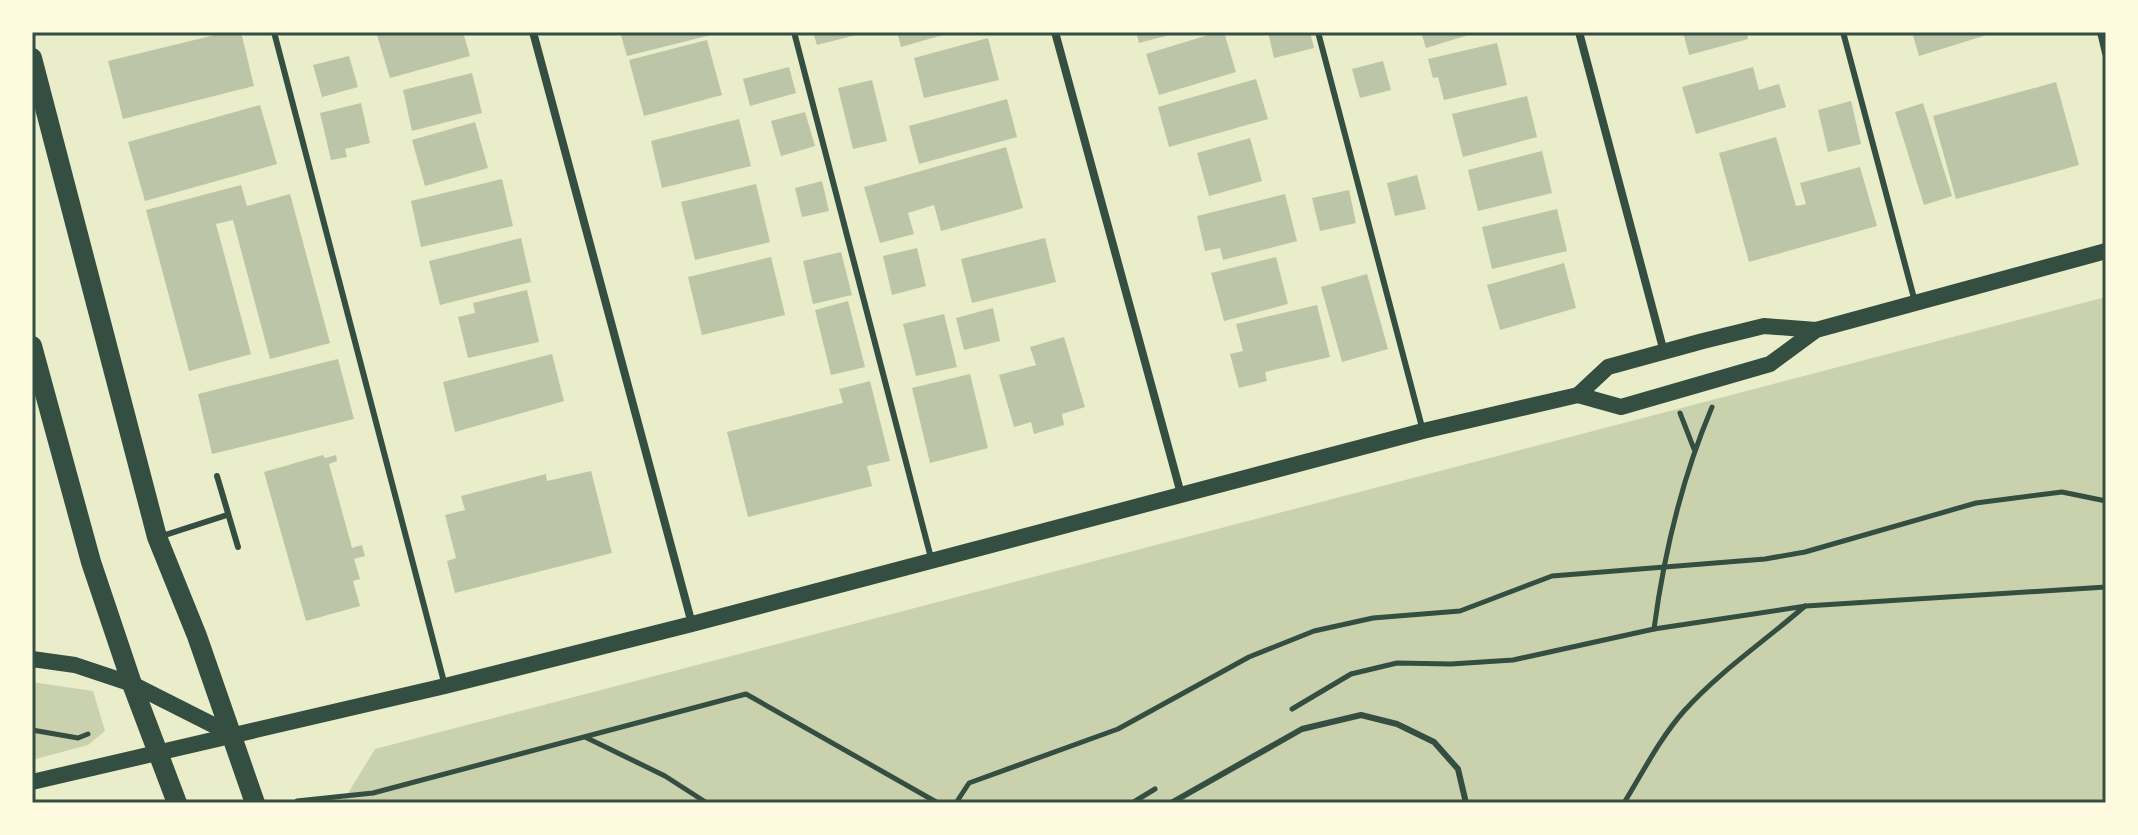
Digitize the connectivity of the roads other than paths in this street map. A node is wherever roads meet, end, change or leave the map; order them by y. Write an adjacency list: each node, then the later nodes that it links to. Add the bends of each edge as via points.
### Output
1 (274, 32): 27 (lane)
2 (533, 32): 24 (street)
3 (794, 32): 23 (lane)
4 (1055, 32): 19 (street)
5 (1318, 32): 17 (lane)
6 (1579, 32): 15 (street)
7 (1843, 32): 12 (lane)
8 (2101, 32): 9 (street)
9 (2106, 53)
10 (32, 58): 21 (main road)
11 (2106, 251): 12 (main road)
12 (1915, 302): 13 (main road)
13 (1816, 330): 15 (main road, via 1764,326); 16 (main road, via 1770,364 1621,407)
14 (32, 346): 26 (main road, via 91,562)
15 (1664, 353): 16 (main road, via 1608,367)
16 (1578, 395): 17 (main road)
17 (1423, 431): 19 (main road)
18 (217, 476): 20 (lane)
19 (1181, 496): 23 (main road)
20 (227, 515): 21 (lane); 22 (lane)
21 (157, 537): 28 (main road)
22 (238, 547)
23 (932, 562): 24 (main road)
24 (692, 624): 27 (main road)
25 (32, 659): 26 (main road, via 75,665)
26 (132, 684): 28 (main road); 29 (main road)
27 (445, 686): 28 (main road)
28 (233, 735): 29 (main road); 32 (main road)
29 (159, 751): 30 (main road); 31 (main road)
30 (32, 782)
31 (177, 803)
32 (255, 803)
33 (1171, 803): 34 (lane, via 1302,729 1361,715 1397,724 1434,742 1458,769)
34 (1466, 803)

